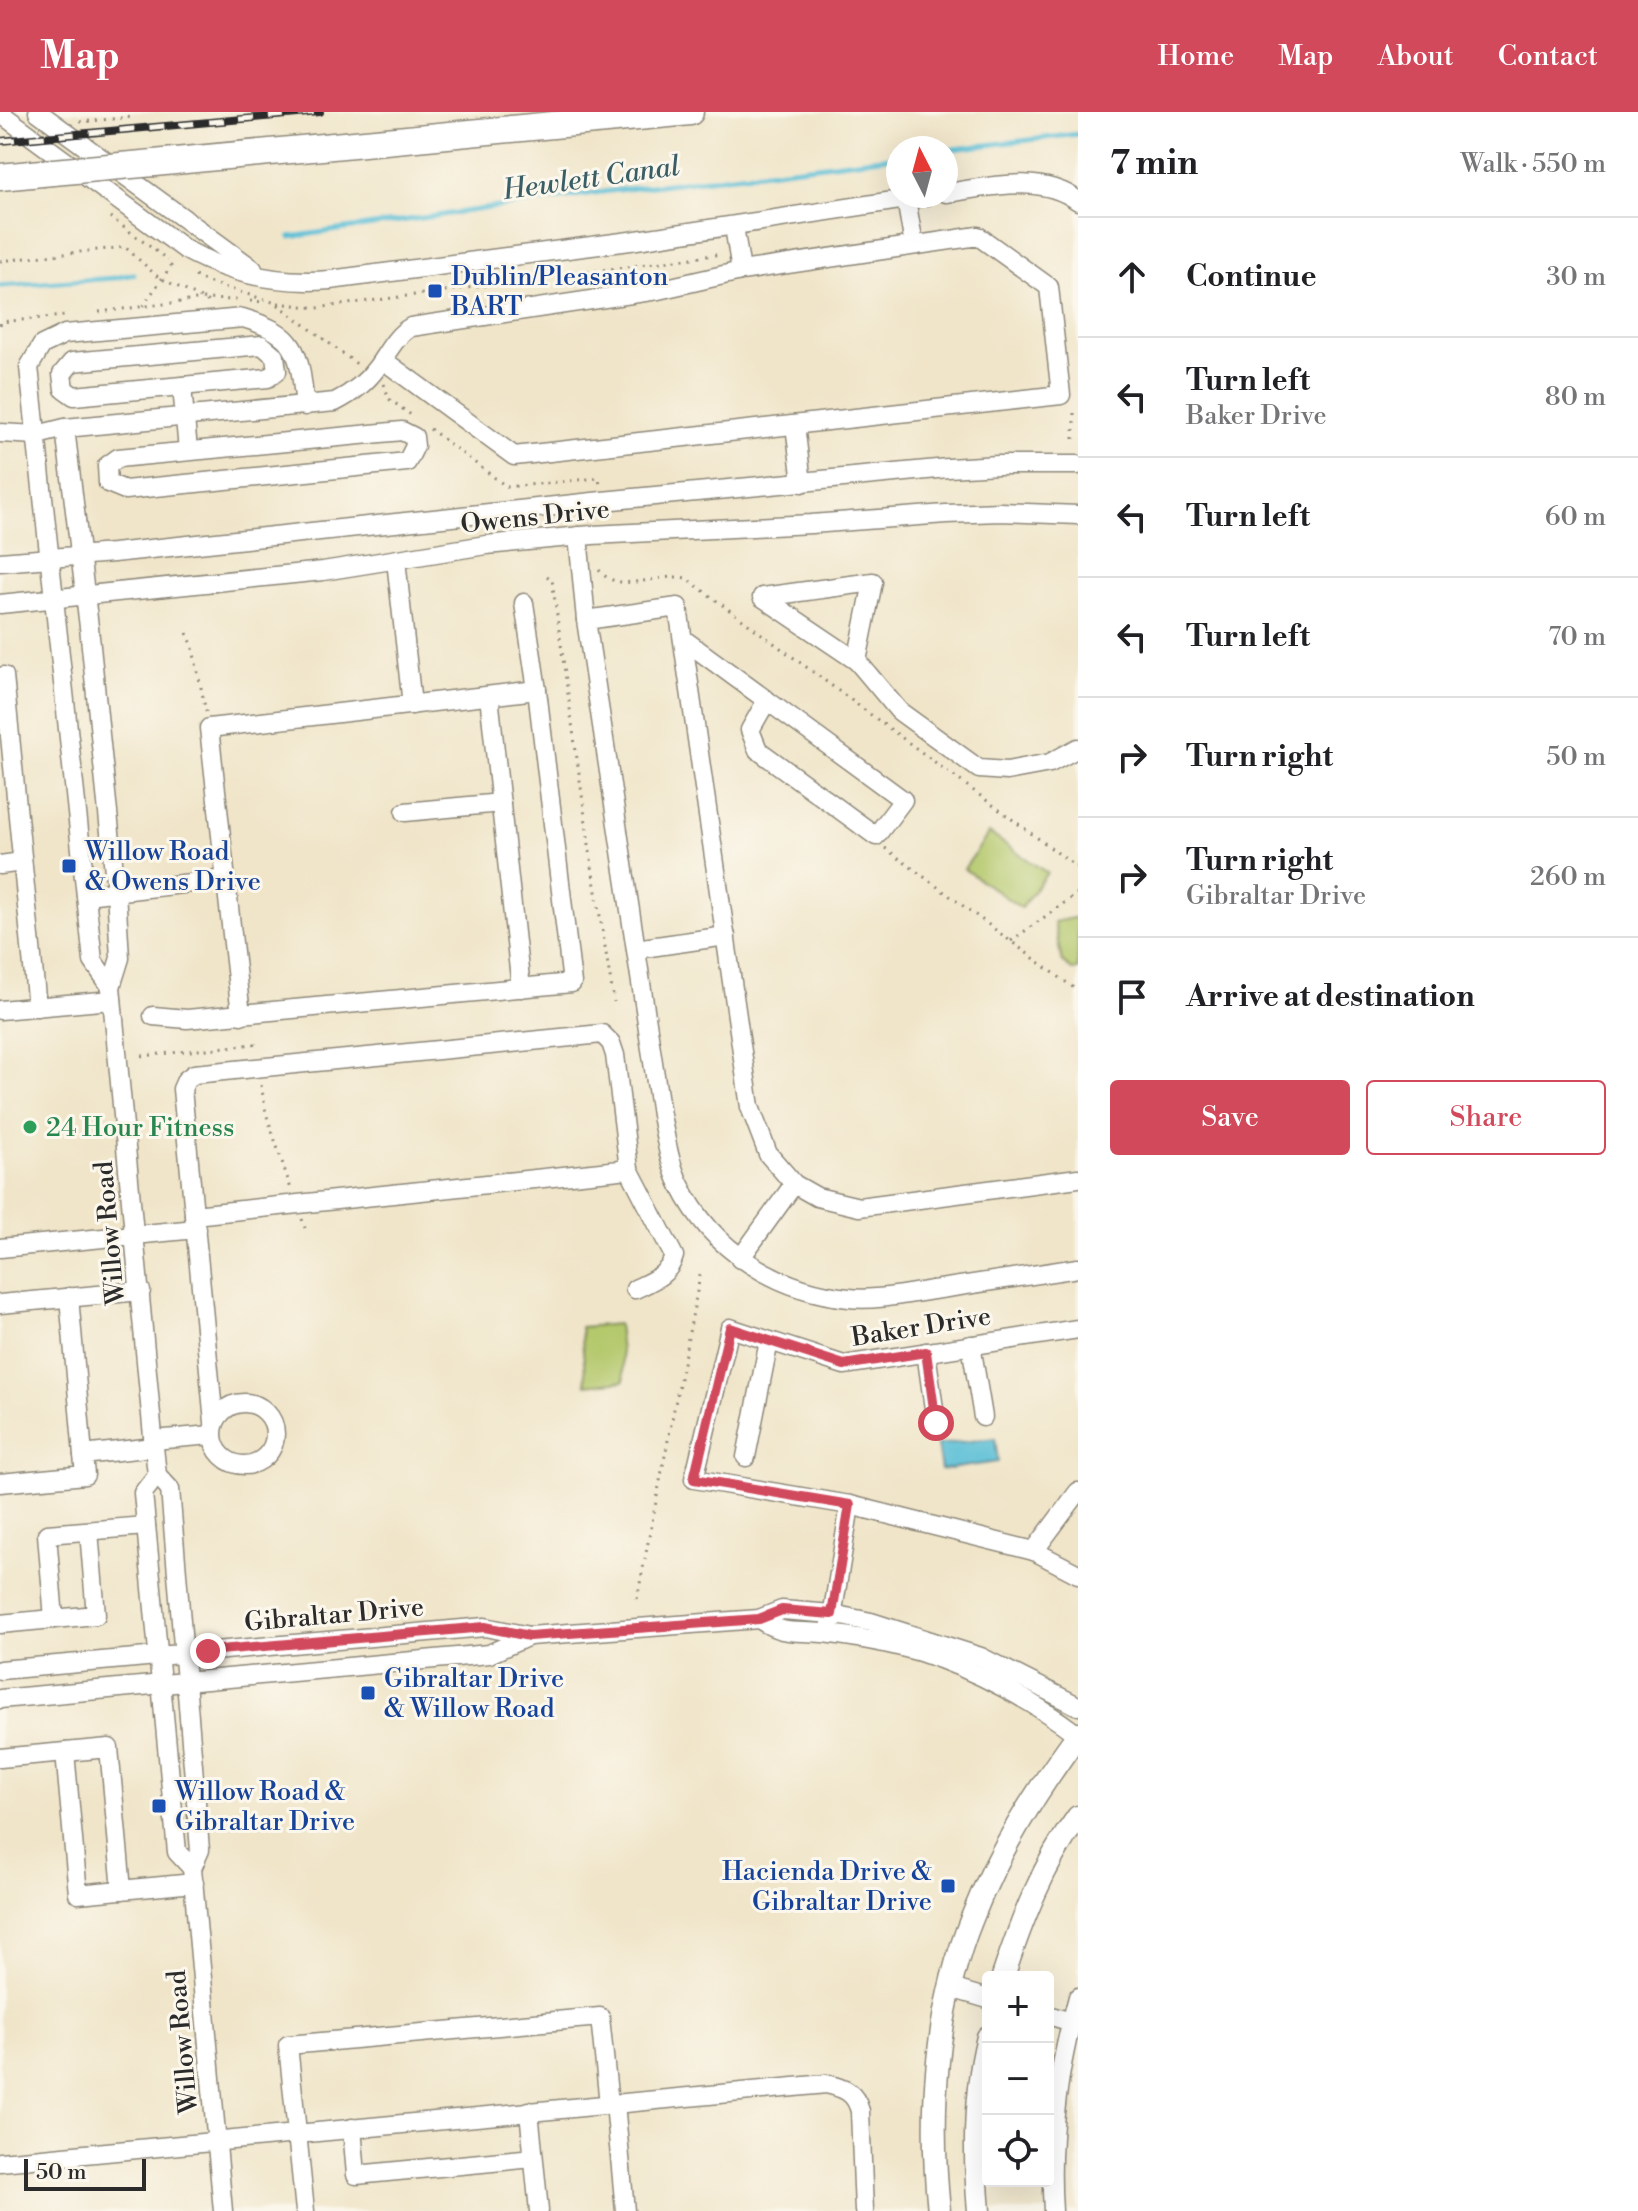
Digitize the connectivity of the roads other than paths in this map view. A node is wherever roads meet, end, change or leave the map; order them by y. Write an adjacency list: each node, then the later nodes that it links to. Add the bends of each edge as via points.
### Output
1 (38, 112): 12 (street)
2 (690, 112): 4 (highway, bridge)
3 (0, 113): 12 (street, via 186,250 209,262)
4 (0, 177)
5 (958, 192): 6 (street, via 1043,185)
6 (1078, 201)
7 (886, 202): 9 (street)
8 (908, 208): 10 (street)
9 (734, 226): 11 (street); 12 (street, via 330,280)
10 (914, 245): 11 (street); 19 (street, via 978,236 1049,287 1061,395)
11 (741, 271): 15 (street, via 658,290 411,327)
12 (266, 277)
13 (210, 321): 14 (street); 17 (street, Willow Road, via 243,318 290,342 300,360); 22 (street, Willow Road, via 65,334 42,345 29,367)
14 (212, 349): 16 (street, via 262,345 275,356 277,371 268,378); 16 (street, via 72,362 62,374 64,389 74,396)
15 (383, 360): 17 (street, via 347,396); 19 (street, via 514,456)
16 (182, 387): 18 (street)
17 (305, 406): 18 (street)
18 (184, 417): 20 (street); 23 (street)
19 (795, 425): 25 (street)
20 (65, 428): 22 (street); 28 (street, Willow Road)
21 (0, 433): 22 (street)
22 (37, 435): 29 (street, Willow Road)
23 (188, 450): 23 (street, via 118,458 107,466 108,483 125,490 407,462 415,446 414,437 402,431)
24 (1078, 465): 25 (street, Owens Drive, via 960,467)
25 (802, 483): 28 (street, Owens Drive)
26 (1078, 515): 27 (street, Owens Drive, via 889,516)
27 (578, 536): 30 (street, Owens Drive); 36 (street)
28 (80, 555): 29 (street, Owens Drive); 32 (street, Willow Road)
29 (51, 558): 31 (street, Owens Drive); 33 (street, Willow Road)
30 (396, 560): 32 (street, Owens Drive); 43 (street)
31 (0, 562)
32 (86, 594): 33 (street, Owens Drive); 50 (street, Willow Road)
33 (55, 597): 35 (street, Owens Drive); 51 (street, Willow Road)
34 (524, 603): 40 (street)
35 (0, 604)
36 (586, 620): 37 (street, via 678,607); 53 (street)
37 (683, 639): 42 (street); 52 (street)
38 (857, 661): 38 (street, via 873,582 762,597 797,621); 44 (street, via 899,711 979,769 1007,771 1050,763)
39 (0, 677): 47 (street, via 4,676)
40 (537, 690): 41 (street); 54 (street, via 572,983)
41 (489, 696): 43 (street); 45 (street)
42 (767, 700): 42 (street, via 750,730 758,750 876,836 903,800)
43 (412, 705): 49 (street, via 209,728)
44 (1078, 748)
45 (501, 803): 46 (street); 54 (street)
46 (405, 812)
47 (22, 862): 48 (street); 56 (street)
48 (0, 865)
49 (226, 879): 50 (street); 58 (street)
50 (116, 891): 51 (street); 55 (street, Willow Road, via 120,958)
51 (86, 895): 55 (street, Willow Road, via 93,961)
52 (726, 936): 53 (street); 62 (street, via 750,1107 768,1154)
53 (636, 949): 66 (street, via 670,1159 694,1210)
54 (521, 988): 58 (street)
55 (112, 993): 56 (street); 64 (street, Willow Road)
56 (37, 1007): 57 (street)
57 (0, 1010)
58 (241, 1015): 59 (street)
59 (153, 1016)
60 (629, 1169): 63 (street, via 296,1204); 63 (street, via 615,1055 602,1034 194,1074 182,1089); 68 (street, via 674,1256 660,1276)
61 (1078, 1178): 62 (street, via 859,1207 817,1197)
62 (794, 1184): 66 (street)
63 (195, 1222): 64 (street); 78 (street, via 213,1428)
64 (136, 1235): 65 (street); 69 (street, Willow Road)
65 (0, 1248)
66 (740, 1259): 67 (street, via 800,1289 851,1298)
67 (1078, 1268)
68 (635, 1289)
69 (141, 1291): 70 (street); 78 (street, Willow Road)
70 (69, 1297): 71 (street); 79 (street)
71 (0, 1304)
72 (1078, 1329): 74 (street, Baker Drive)
73 (769, 1341): 75 (street, Baker Drive, via 844,1365); 80 (street); 84 (street, Baker Drive, via 730,1328 694,1479)
74 (971, 1345): 75 (street, Baker Drive); 76 (street)
75 (926, 1352): 77 (street)
76 (983, 1417)
77 (936, 1423)
78 (154, 1444): 79 (street); 81 (street, Willow Road)
79 (83, 1455): 82 (street, via 85,1475)
80 (746, 1457)
81 (157, 1475): 85 (street, Willow Road, via 143,1493); 95 (street, Willow Road, via 170,1489)
82 (0, 1483)
83 (1078, 1492): 87 (street)
84 (850, 1505): 87 (street); 89 (street)
85 (146, 1526): 86 (street); 96 (street, Willow Road)
86 (89, 1531): 90 (street, via 96,1615); 90 (street, via 47,1534)
87 (1034, 1551): 88 (street)
88 (1078, 1574)
89 (832, 1614): 91 (street, Gibraltar Drive, via 782,1610); 93 (street); 101 (street, Gibraltar Drive, via 981,1657)
90 (54, 1619): 92 (street)
91 (759, 1619): 93 (street, Gibraltar Drive, via 775,1630); 94 (street, Gibraltar Drive)
92 (0, 1624)
93 (829, 1634): 102 (street, Gibraltar Drive, via 920,1652 972,1673 1047,1712)
94 (529, 1636): 95 (street, Gibraltar Drive, via 485,1627); 98 (street, Gibraltar Drive, via 489,1654)
95 (184, 1653): 96 (street, Gibraltar Drive); 98 (street, Willow Road)
96 (158, 1655): 97 (street, Gibraltar Drive); 99 (street, Willow Road)
97 (0, 1670)
98 (186, 1682): 99 (street, Gibraltar Drive); 106 (street, Willow Road, via 200,1850)
99 (161, 1685): 100 (street, Gibraltar Drive); 106 (street, Willow Road, via 177,1852)
100 (0, 1699)
101 (1078, 1706)
102 (1078, 1735): 109 (main road, via 1018,1822 994,1868 971,1919)
103 (65, 1752): 104 (street); 107 (street, via 78,1894); 107 (street, via 109,1748)
104 (0, 1758)
105 (1078, 1817): 108 (main road, via 1045,1872)
106 (193, 1876): 107 (street); 119 (street, Willow Road)
107 (122, 1890)
108 (1005, 1971)
109 (951, 1988): 110 (street); 127 (main road, via 935,2103)
110 (982, 1997)
111 (1078, 1997): 113 (street)
112 (1054, 2017): 113 (street)
113 (1074, 2023): 129 (street, via 1055,2096)
114 (987, 2043): 128 (main road, via 978,2110)
115 (612, 2103): 116 (street); 118 (street, via 600,2017 288,2045); 125 (street); 126 (street, via 806,2085 844,2088 857,2098 860,2111)
116 (529, 2111): 117 (street); 120 (street)
117 (352, 2128): 118 (street); 120 (street, via 356,2175)
118 (298, 2134): 119 (street); 123 (street)
119 (217, 2141): 121 (street); 122 (street, Willow Road)
120 (533, 2158): 124 (street)
121 (0, 2162)
122 (223, 2211)
123 (305, 2211)
124 (539, 2211)
125 (625, 2211)
126 (864, 2211)
127 (939, 2211)
128 (979, 2211)
129 (1053, 2211)

